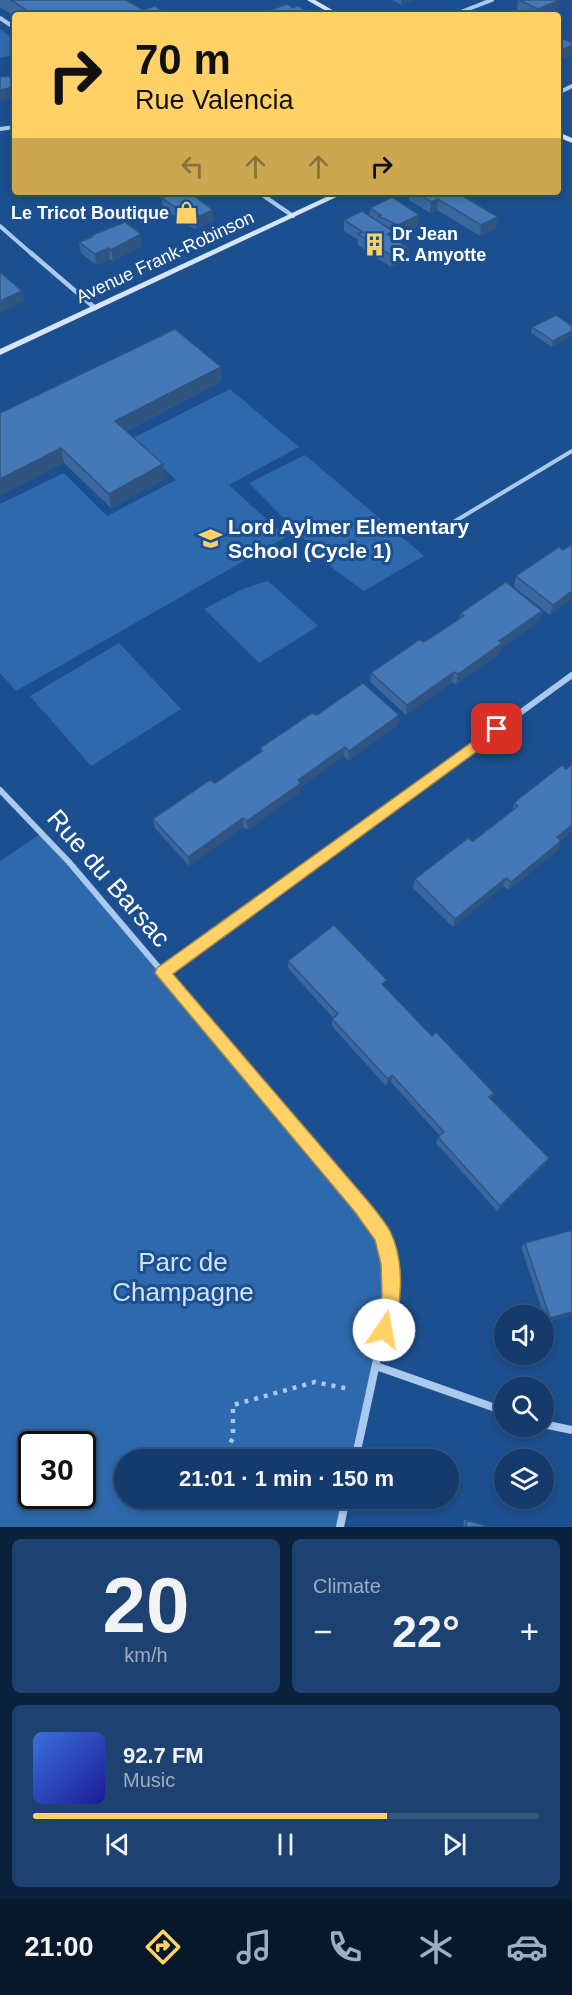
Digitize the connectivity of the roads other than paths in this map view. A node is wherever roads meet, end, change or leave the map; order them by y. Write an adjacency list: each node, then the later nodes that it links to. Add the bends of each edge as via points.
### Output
1 (310, 0): 3 (main road)
2 (492, 0): 4 (street)
3 (332, 12)
4 (461, 12)
5 (262, 195): 7 (street)
6 (338, 195): 7 (main road, Avenue Frank-Robinson)
7 (293, 216): 9 (main road, Avenue Frank-Robinson)
8 (0, 226): 9 (street)
9 (94, 308): 10 (main road, Avenue Frank-Robinson)
10 (0, 352)
11 (572, 451): 12 (lane)
12 (447, 526)
13 (572, 675): 15 (street)
14 (0, 789): 15 (street, Rue du Barsac, via 43,832)
15 (163, 973): 16 (street, Rue du Barsac, via 383,1236 390,1264 391,1295)
16 (376, 1366): 17 (street); 20 (street, Rue du Barsac)
17 (494, 1407)
18 (554, 1426): 19 (street)
19 (572, 1430)
20 (357, 1449)
21 (344, 1509): 22 (street)
22 (340, 1527)

